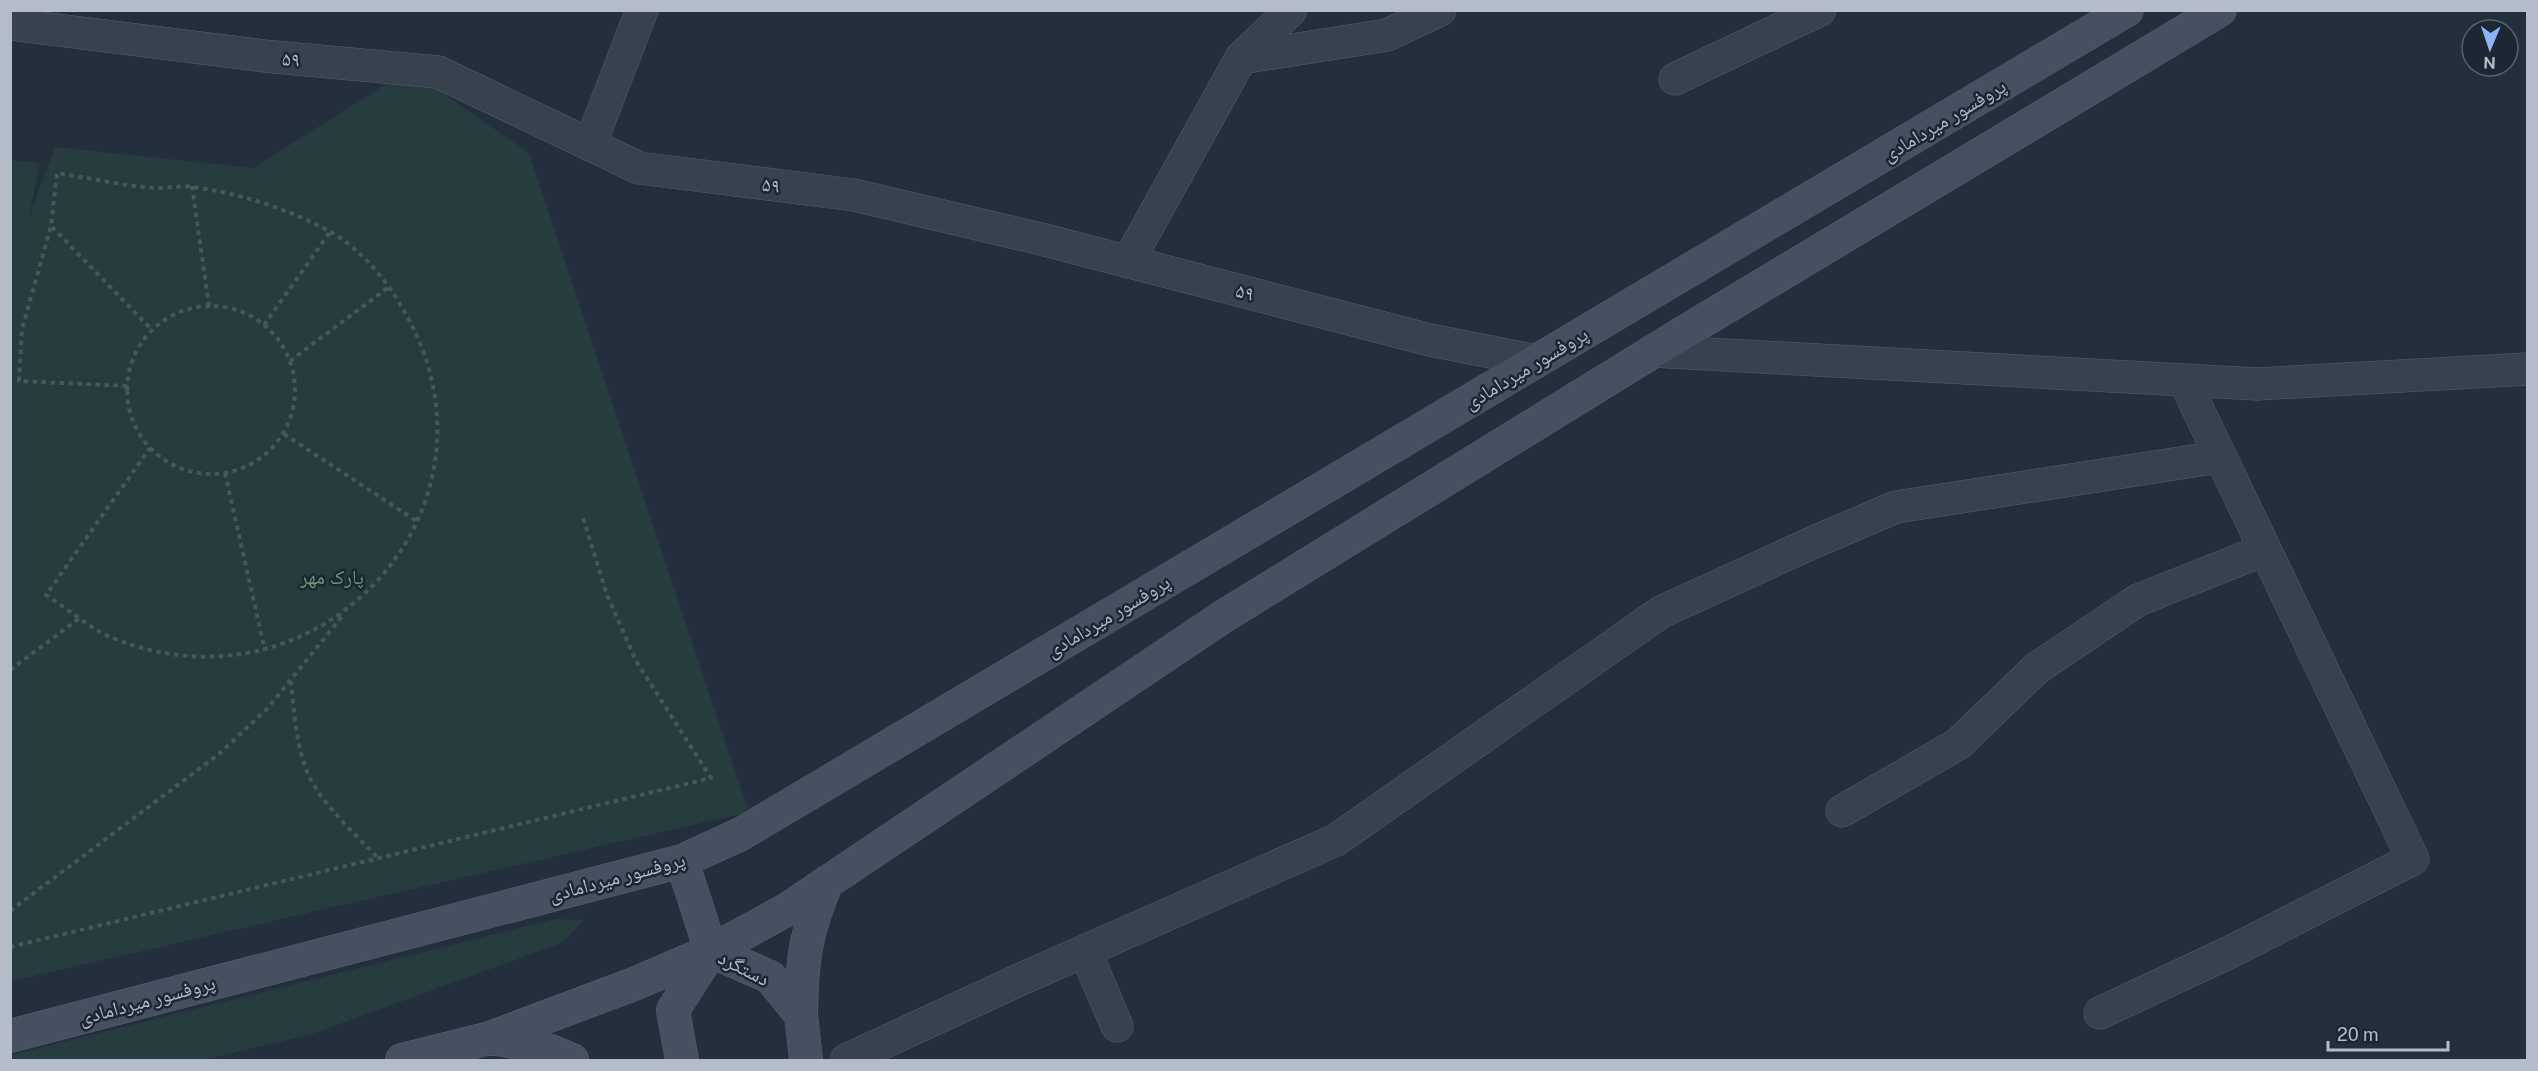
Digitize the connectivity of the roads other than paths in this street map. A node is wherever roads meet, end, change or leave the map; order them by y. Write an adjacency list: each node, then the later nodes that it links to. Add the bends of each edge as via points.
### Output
1 (642, 10): 10 (street)
2 (1291, 10): 8 (street)
3 (1440, 10): 8 (street, via 1387,36)
4 (1820, 10): 9 (street)
5 (2127, 10): 13 (main road, پروفسور میردامادی)
6 (2220, 10): 12 (main road)
7 (10, 24): 10 (street, ۵۹, via 264,56 438,72)
8 (1241, 58): 11 (street)
9 (1675, 79)
10 (590, 145): 11 (street, ۵۹, via 639,168 854,195)
11 (1128, 262): 13 (street, ۵۹, via 1430,340)
12 (1652, 351): 15 (street); 20 (main road, via 1224,616)
13 (1537, 361): 19 (main road, پروفسور میردامادی, via 741,834)
14 (2528, 369): 15 (street, via 2258,384)
15 (2184, 380): 16 (street)
16 (2219, 458): 17 (street); 22 (street, via 1896,507 1814,542 1661,612 1336,840)
17 (2264, 550): 18 (street, via 2138,600 2037,668 1958,744); 23 (street, via 2413,859)
18 (1842, 811)
19 (682, 861): 21 (main road); 26 (main road, پروفسور میردامادی)
20 (827, 882): 21 (main road, via 786,910); 24 (main road, via 811,920 802,959)
21 (711, 951): 24 (main road, دستگرد, via 770,977); 27 (main road); 30 (main road, دستگرد, via 673,1010)
22 (1085, 951): 25 (street); 32 (street)
23 (2100, 1013)
24 (801, 1015): 31 (main road)
25 (1117, 1026)
26 (10, 1036)
27 (490, 1038): 28 (main road); 29 (main road, via 541,1047)
28 (402, 1060)
29 (572, 1060)
30 (682, 1060)
31 (806, 1060)
32 (846, 1060)

